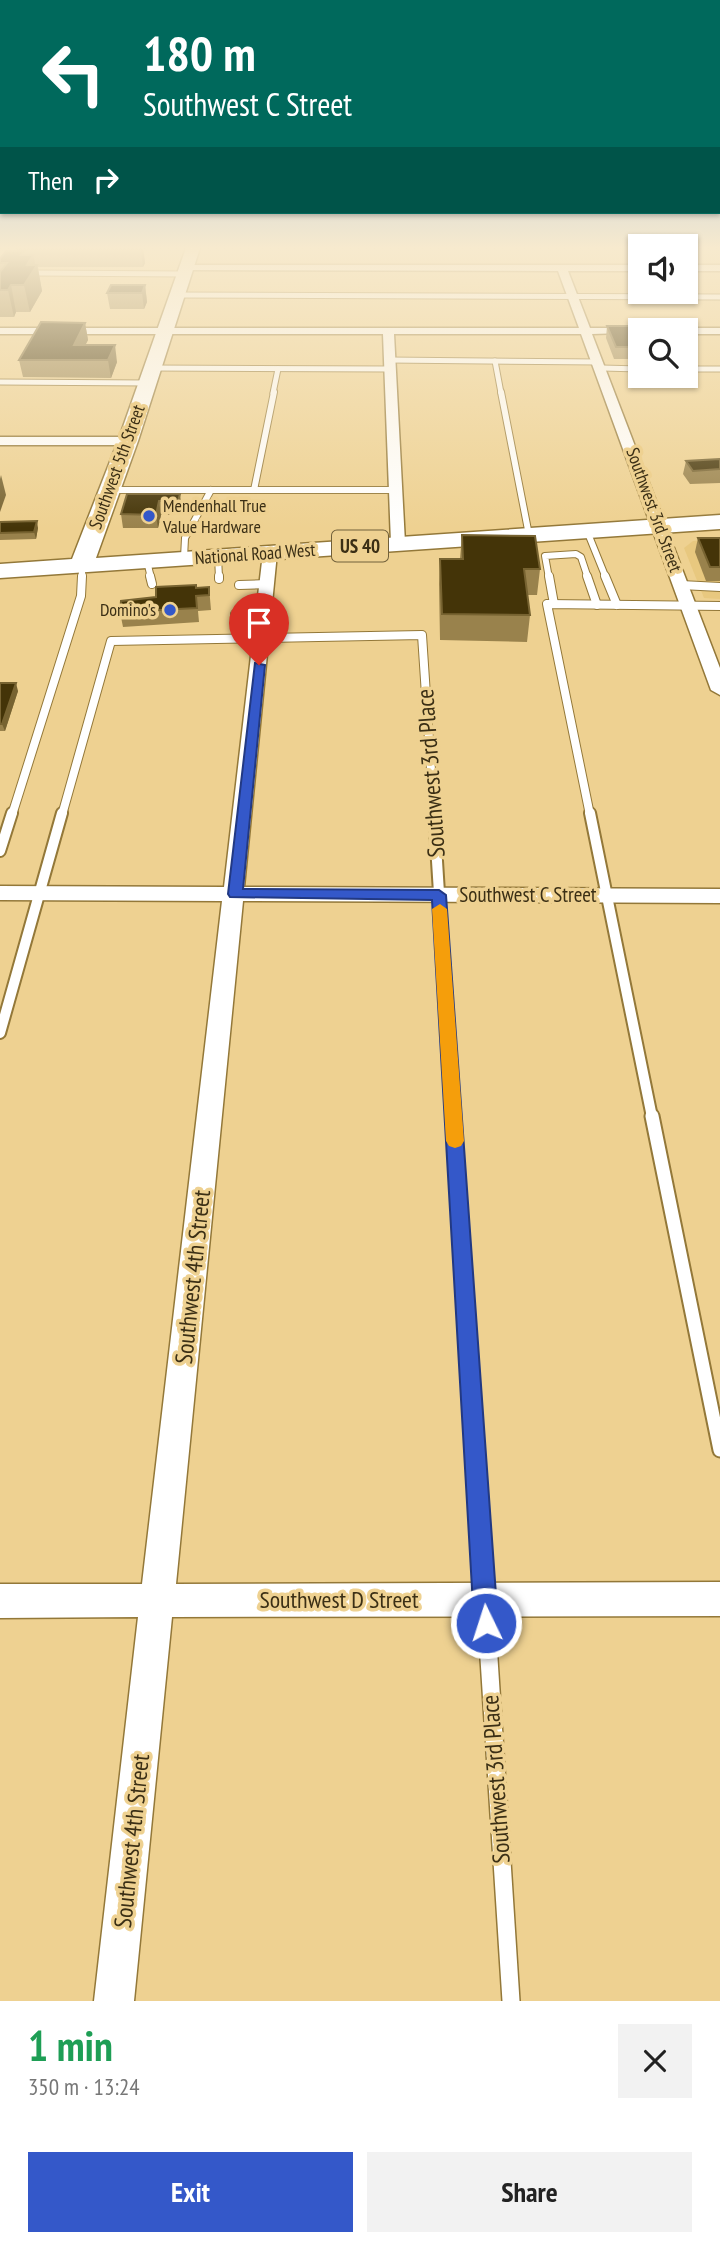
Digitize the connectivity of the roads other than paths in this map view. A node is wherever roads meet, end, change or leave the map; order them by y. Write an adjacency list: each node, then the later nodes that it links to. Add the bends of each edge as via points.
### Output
1 (161, 341): 11 (main road, Southwest 5th Street)
2 (389, 341): 5 (street)
3 (592, 341): 6 (street, Southwest 3rd Street)
4 (495, 361): 5 (lane); 6 (lane); 22 (lane)
5 (390, 365): 8 (lane); 18 (street)
6 (601, 365): 7 (lane); 20 (street, Southwest 3rd Street)
7 (628, 368)
8 (278, 369): 11 (lane); 17 (lane)
9 (698, 369): 10 (lane)
10 (720, 369)
11 (149, 375): 12 (lane); 14 (main road, Southwest 5th Street)
12 (0, 382)
13 (0, 441): 14 (street)
14 (128, 441): 15 (main road, Southwest 5th Street)
15 (110, 490): 16 (lane); 28 (main road, Southwest 5th Street)
16 (211, 490): 17 (lane); 26 (lane, via 189,529)
17 (254, 490): 18 (lane)
18 (395, 490): 23 (street)
19 (720, 522): 20 (main road, National Road West / US 40)
20 (660, 526): 21 (main road, National Road West / US 40); 34 (street, Southwest 3rd Street)
21 (587, 531): 22 (main road, National Road West / US 40); 38 (lane)
22 (547, 542): 23 (main road, National Road West / US 40); 36 (lane, via 545,558); 37 (lane, via 581,557)
23 (398, 543): 24 (main road, National Road West / US 40)
24 (270, 553): 25 (main road, National Road West / US 40); 32 (street, Southwest 4th Street)
25 (218, 556): 26 (main road, National Road West / US 40); 30 (lane)
26 (184, 558): 27 (main road, National Road West / US 40)
27 (147, 561): 28 (main road, National Road West / US 40); 31 (lane)
28 (82, 564): 29 (main road, National Road West / US 40); 44 (lane, via 81,596)
29 (0, 571)
30 (219, 579)
31 (152, 584)
32 (267, 584): 33 (lane); 42 (street, Southwest 4th Street)
33 (239, 585)
34 (681, 585): 35 (lane); 39 (street, Southwest 3rd Street)
35 (720, 587)
36 (554, 604): 37 (lane); 49 (lane, via 547,604)
37 (597, 605): 38 (lane)
38 (617, 605): 39 (lane)
39 (689, 606): 40 (lane); 43 (street, Southwest 3rd Street)
40 (720, 606)
41 (235, 614): 42 (lane)
42 (263, 625): 46 (lane, via 111,641); 47 (street, Southwest 4th Street); 48 (lane, Southwest 3rd Place, via 422,635)
43 (720, 690)
44 (0, 850)
45 (0, 893): 46 (street, Southwest C Street)
46 (40, 893): 47 (street, Southwest C Street); 51 (lane)
47 (235, 894): 48 (street, Southwest C Street); 55 (street, Southwest 4th Street)
48 (439, 895): 49 (street, Southwest C Street); 53 (lane, Southwest 3rd Place)
49 (606, 895): 50 (street, Southwest C Street); 52 (lane)
50 (720, 896)
51 (0, 1033)
52 (720, 1450)
53 (485, 1599): 54 (street, Southwest D Street); 55 (street, Southwest D Street); 58 (lane, Southwest 3rd Place)
54 (720, 1599)
55 (158, 1600): 56 (street, Southwest D Street); 57 (street, Southwest 4th Street)
56 (0, 1601)
57 (114, 2001)
58 (511, 2001)

